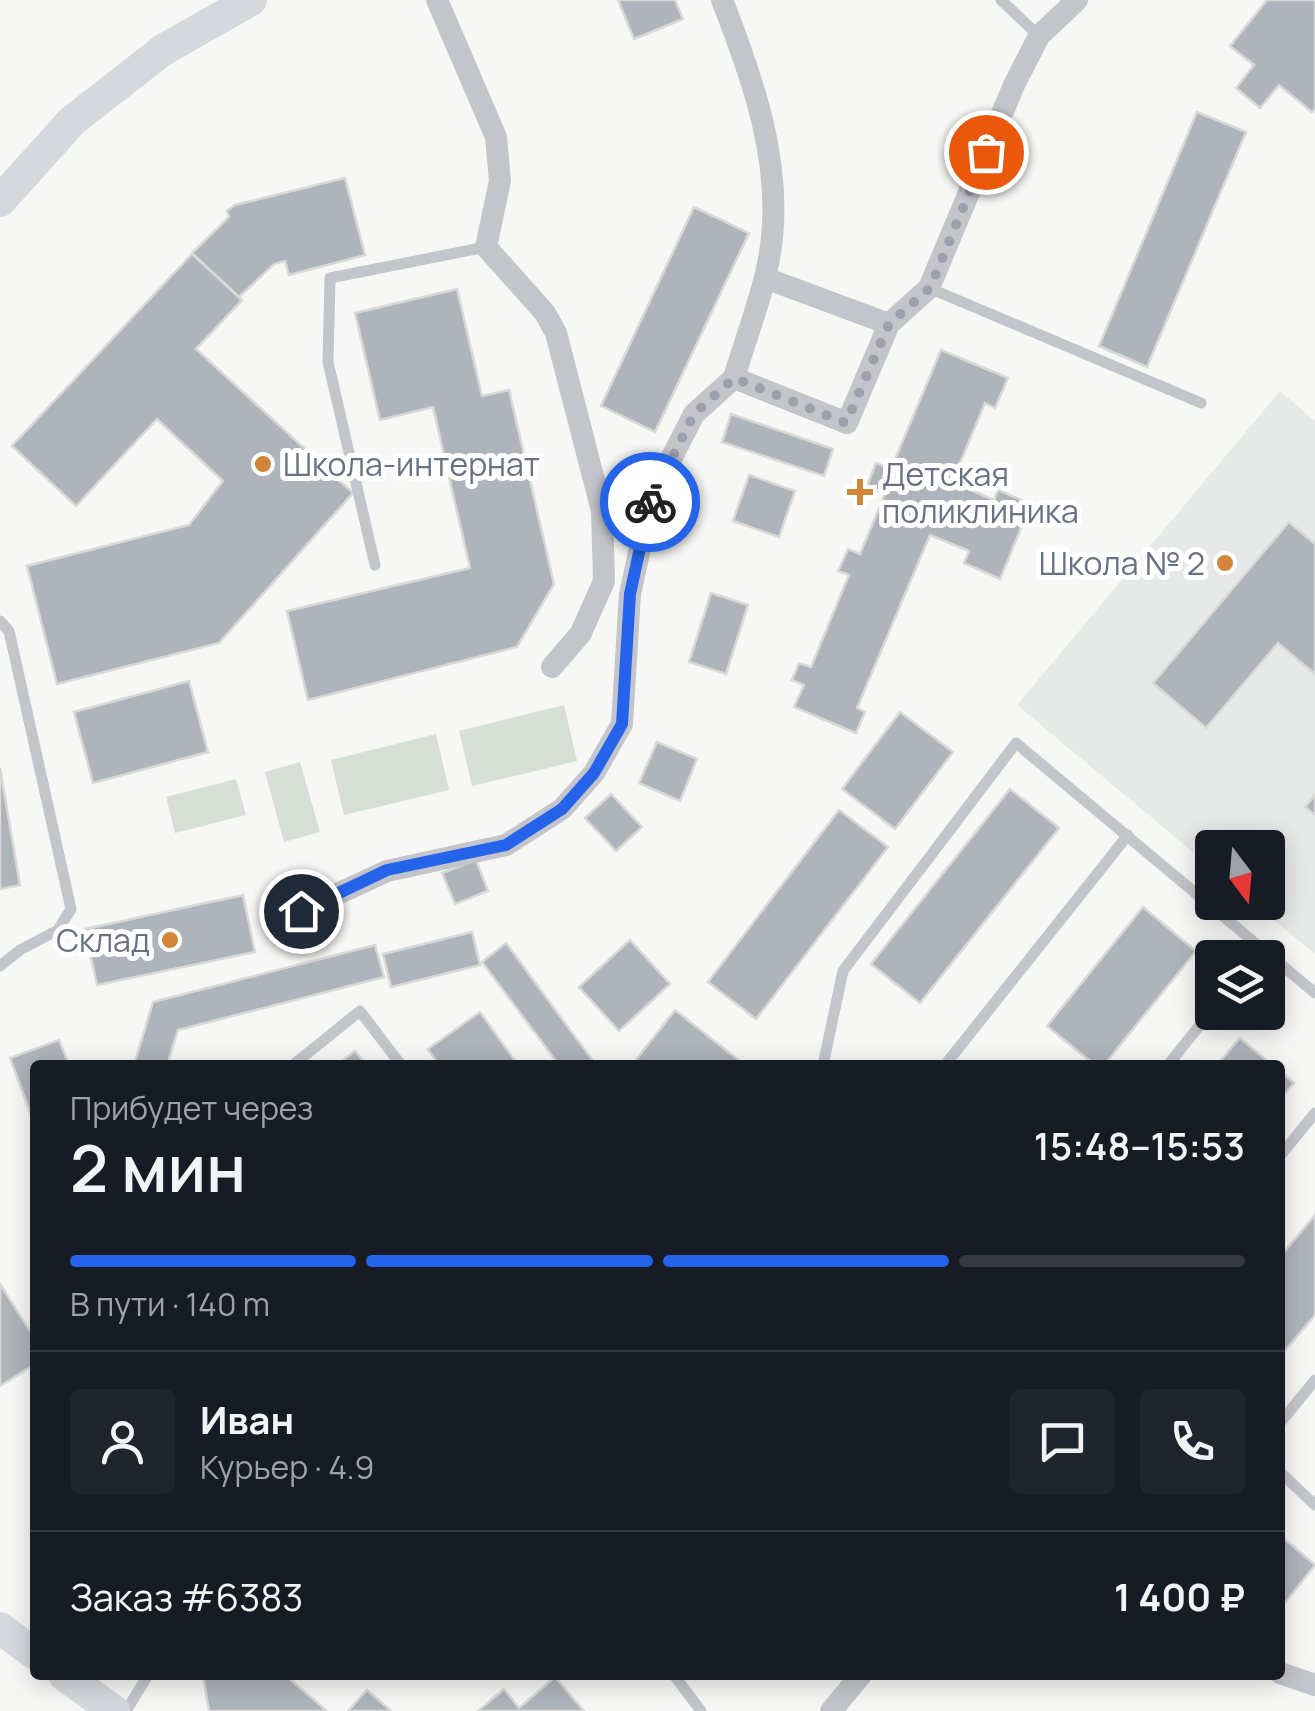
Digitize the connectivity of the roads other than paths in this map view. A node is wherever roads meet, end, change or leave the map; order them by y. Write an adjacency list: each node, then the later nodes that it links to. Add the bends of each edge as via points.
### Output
1 (250, 0): 7 (street, via 163,50 72,120)
2 (437, 0): 8 (street, via 496,138 500,181)
3 (722, 0): 9 (street, via 766,141 772,202)
4 (1002, 0): 6 (lane)
5 (1077, 0): 6 (street)
6 (1038, 36): 10 (street)
7 (5, 183)
8 (486, 247): 14 (lane, via 330,278 328,362); 16 (street, via 556,333 602,510 604,581 580,633)
9 (764, 278): 11 (street); 12 (street)
10 (930, 288): 11 (street); 13 (lane)
11 (889, 324): 12 (street, via 846,423)
12 (734, 378): 18 (street, via 694,414 651,498 630,594 622,724 594,773 562,809 506,845 387,870)
13 (1201, 403)
14 (376, 565)
15 (0, 621): 20 (lane, via 8,631 71,909 58,930)
16 (552, 666)
17 (1128, 835): 19 (lane); 26 (lane, via 1016,744 844,970); 27 (lane)
18 (301, 911)
19 (1245, 940)
20 (0, 966)
21 (1285, 972): 22 (lane)
22 (1315, 993)
23 (1196, 1030): 28 (lane)
24 (299, 1060): 25 (lane, via 360,1011)
25 (396, 1060)
26 (823, 1060)
27 (950, 1060)
28 (1172, 1060)
29 (1315, 1114): 30 (lane)
30 (1285, 1150)
31 (1315, 1380): 32 (lane)
32 (1285, 1416)
33 (1285, 1477): 34 (lane)
34 (1315, 1505)
35 (0, 1628): 36 (street)
36 (30, 1650)
37 (1285, 1674): 42 (street)
38 (71, 1680): 43 (street)
39 (145, 1680): 44 (lane)
40 (678, 1680): 45 (lane)
41 (856, 1680): 46 (street)
42 (1313, 1682)
43 (114, 1711)
44 (126, 1711)
45 (702, 1711)
46 (831, 1711)

